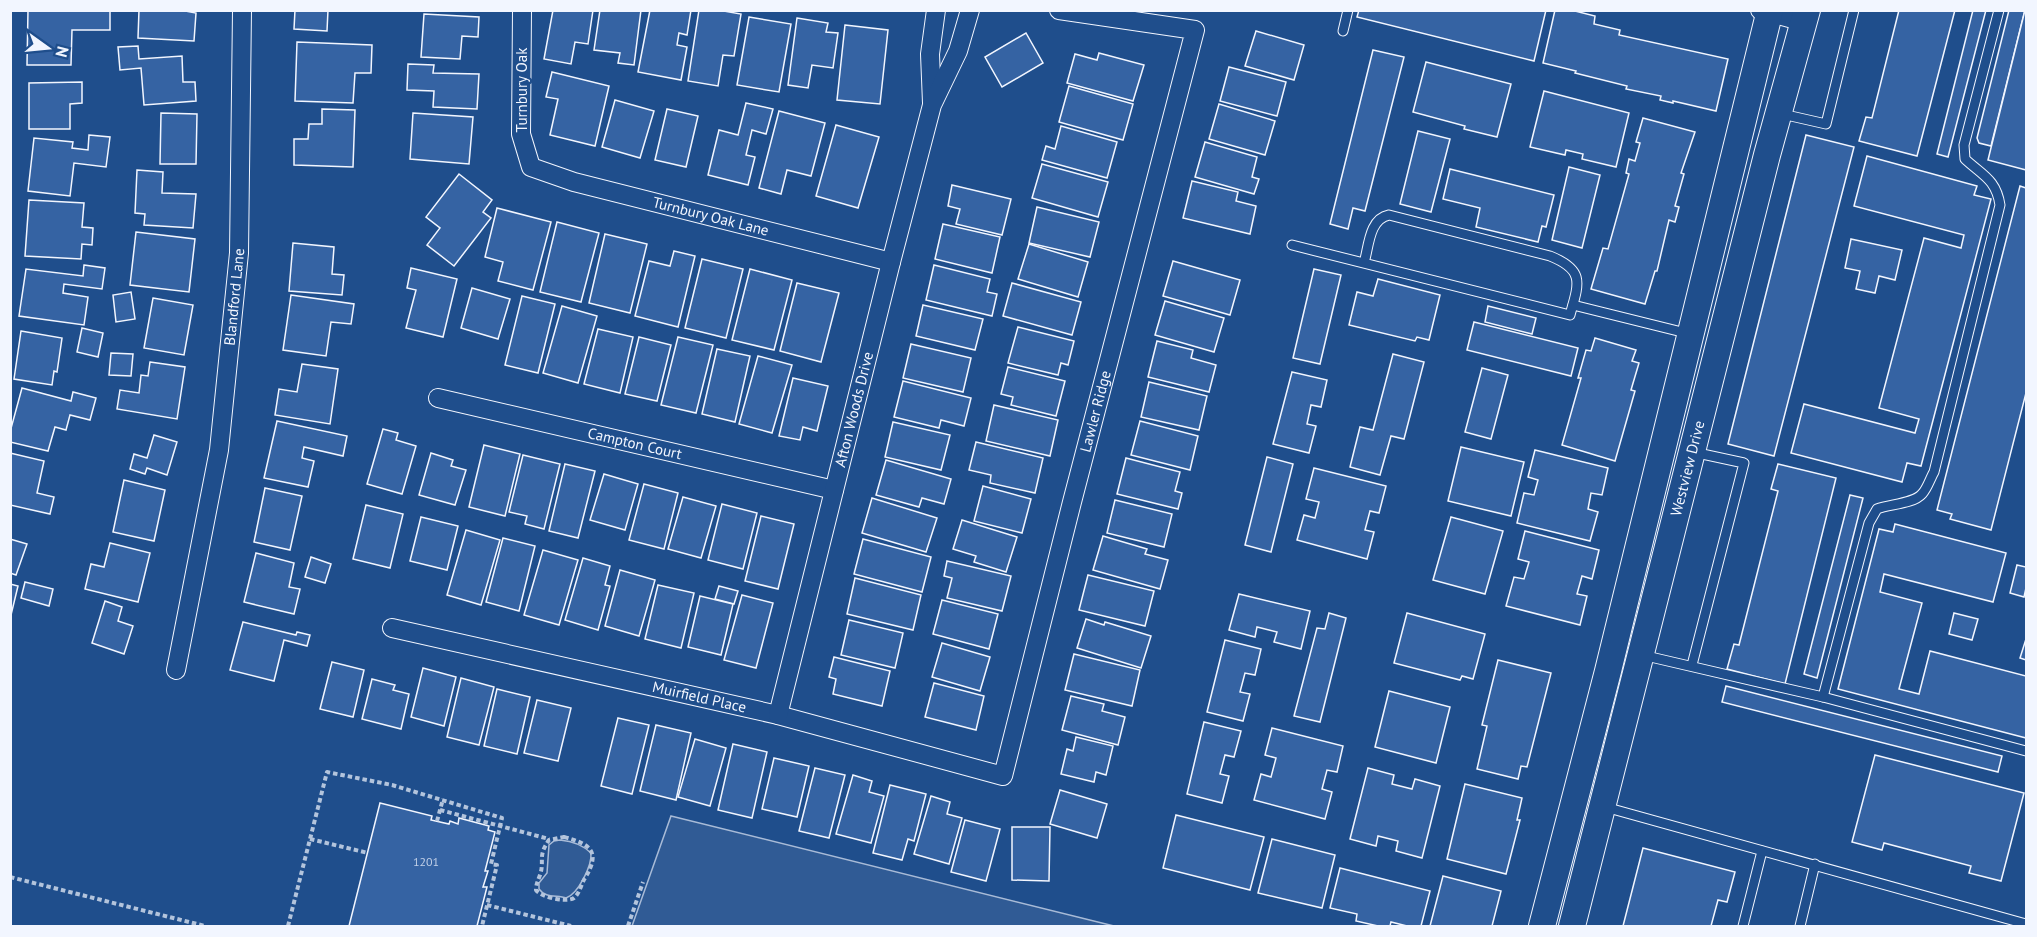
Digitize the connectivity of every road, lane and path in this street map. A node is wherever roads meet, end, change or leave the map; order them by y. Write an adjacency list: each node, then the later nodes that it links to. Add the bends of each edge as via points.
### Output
1 (242, 10): 26 (street, Blandford Lane, via 239,253 219,450)
2 (522, 10): 14 (street, Turnbury Oak, via 521,134)
3 (936, 10): 12 (street, Afton Woods Drive, via 930,54)
4 (970, 10): 12 (street, Afton Woods Drive, via 958,51)
5 (1059, 10): 31 (street, Lawler Ridge, via 1195,30)
6 (1348, 10): 11 (lane)
7 (1854, 10): 13 (lane, via 1826,124)
8 (1999, 10): 28 (lane, via 1964,145 1965,159 1993,183 2000,205 1934,472 1922,494 1909,502 1877,509 1869,523)
9 (1766, 11): 10 (street); 19 (main road, Westview Drive)
10 (1806, 16): 13 (main road, Westview Drive)
11 (1343, 31)
12 (932, 105): 16 (street, Afton Woods Drive)
13 (1779, 113): 19 (main road, Westview Drive)
14 (531, 167): 16 (street, Turnbury Oak Lane, via 574,182)
15 (1292, 245): 17 (lane)
16 (891, 262): 22 (street, Afton Woods Drive)
17 (1364, 263): 18 (lane, via 1570,315); 18 (lane, via 1375,223 1389,215 1566,262 1578,286)
18 (1573, 305): 19 (lane)
19 (1700, 347): 21 (main road, Westview Drive); 27 (main road, Westview Drive)
20 (438, 398): 22 (street, Campton Court)
21 (1693, 452): 24 (lane, via 1744,463); 25 (main road, Westview Drive)
22 (834, 490): 29 (street, Afton Woods Drive)
23 (392, 628): 29 (street, Muirfield Place)
24 (1692, 666): 25 (lane); 28 (lane)
25 (1638, 667): 27 (main road); 33 (main road, Westview Drive)
26 (176, 670)
27 (1608, 671): 53 (main road, Westview Drive)
28 (1822, 697): 30 (lane)
29 (778, 716): 31 (street, Muirfield Place)
30 (2026, 751)
31 (1003, 776)
32 (443, 799): 34 (path); 36 (path, via 502,818); 37 (path, via 327,772)
33 (1602, 807): 39 (lane); 54 (main road, Westview Drive)
34 (440, 810): 35 (path); 36 (path)
35 (437, 821)
36 (500, 825): 38 (path); 44 (path, via 491,864 497,865)
37 (310, 839): 40 (path); 49 (path)
38 (549, 840): 38 (path, via 541,857 536,890 543,897 570,900 590,871 592,852 572,839)
39 (1762, 850): 41 (lane); 55 (lane)
40 (368, 854)
41 (1815, 864): 45 (lane); 47 (lane)
42 (10, 877): 48 (path)
43 (643, 882): 52 (path)
44 (487, 905): 50 (path); 51 (path)
45 (2013, 923): 46 (lane)
46 (2026, 924)
47 (1799, 926)
48 (205, 927)
49 (288, 927)
50 (482, 927)
51 (571, 927)
52 (628, 927)
53 (1542, 927)
54 (1572, 927)
55 (1743, 927)

